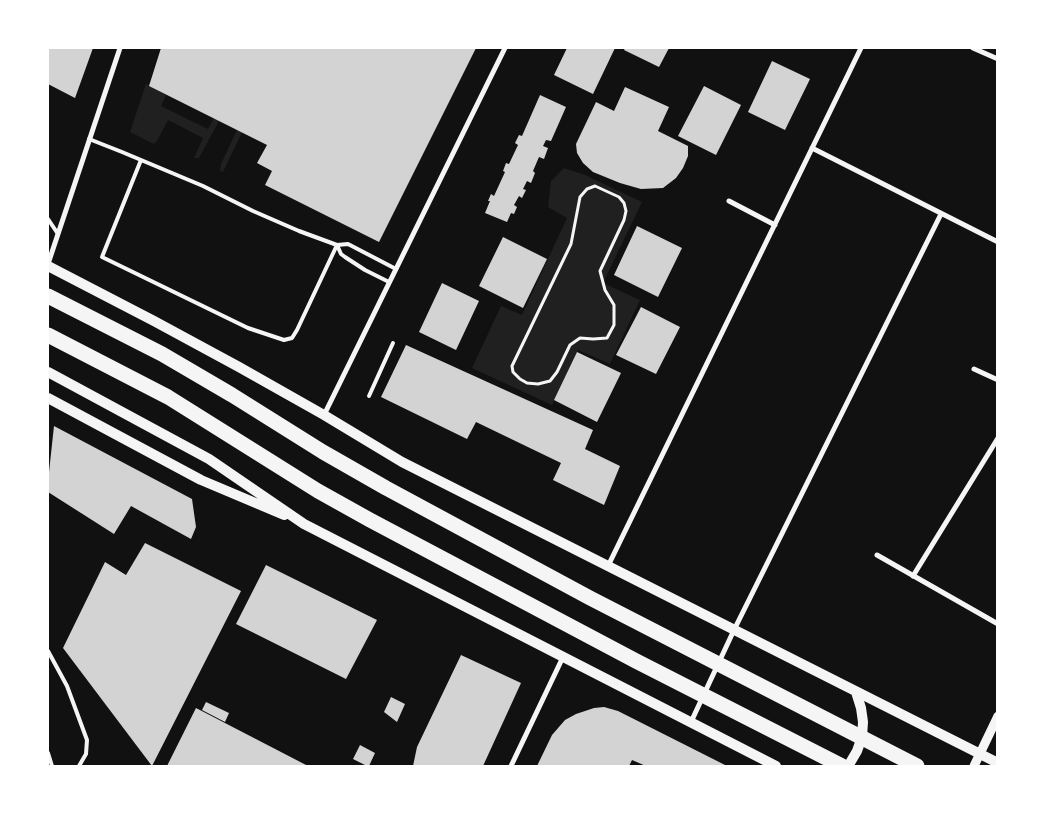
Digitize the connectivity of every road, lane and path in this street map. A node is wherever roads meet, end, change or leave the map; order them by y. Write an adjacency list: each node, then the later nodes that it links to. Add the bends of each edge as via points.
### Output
1 (120, 48): 6 (street)
2 (505, 48): 17 (street)
3 (860, 48): 7 (street)
4 (973, 48): 5 (street)
5 (998, 59)
6 (89, 139): 8 (lane); 13 (street)
7 (812, 148): 10 (street); 12 (street)
8 (141, 160): 15 (lane); 15 (lane, via 102,257 248,328 284,340 292,338)
9 (729, 201): 12 (street)
10 (942, 214): 14 (street); 35 (street)
11 (48, 219): 13 (lane)
12 (774, 225): 32 (street)
13 (58, 234): 16 (street)
14 (998, 242)
15 (337, 245): 17 (lane, via 348,244); 19 (lane, via 345,257)
16 (48, 265): 28 (main road)
17 (396, 269): 19 (street)
18 (600, 271): 18 (path, via 626,211 619,197 595,186 580,197 571,244 512,366 520,379 538,384 550,380 570,345 580,338 607,338 614,325 614,305 605,290)
19 (389, 282): 28 (street)
20 (48, 296): 49 (highway, via 162,354 323,452 590,598)
21 (48, 335): 48 (highway, via 168,397 370,520 636,661)
22 (393, 343): 26 (lane)
23 (974, 369): 25 (street)
24 (48, 372): 30 (main road, via 209,458)
25 (998, 380)
26 (368, 396)
27 (48, 401): 30 (main road, via 201,480)
28 (324, 415): 32 (main road, via 402,462)
29 (998, 438): 33 (street)
30 (304, 524): 37 (main road)
31 (878, 555): 33 (street)
32 (608, 566): 35 (main road)
33 (913, 576): 34 (street)
34 (998, 624)
35 (734, 630): 38 (main road); 40 (street)
36 (48, 652): 45 (lane, via 67,686 87,740 86,754)
37 (563, 657): 40 (main road); 46 (street)
38 (856, 692): 42 (main road); 48 (main road, via 863,722 862,737 850,763)
39 (998, 716): 42 (street)
40 (691, 722): 47 (main road)
41 (48, 753): 44 (lane)
42 (979, 755): 43 (main road); 50 (street)
43 (998, 764)
44 (52, 766)
45 (79, 766)
46 (511, 766)
47 (776, 766)
48 (844, 766)
49 (917, 766)
50 (974, 766)

